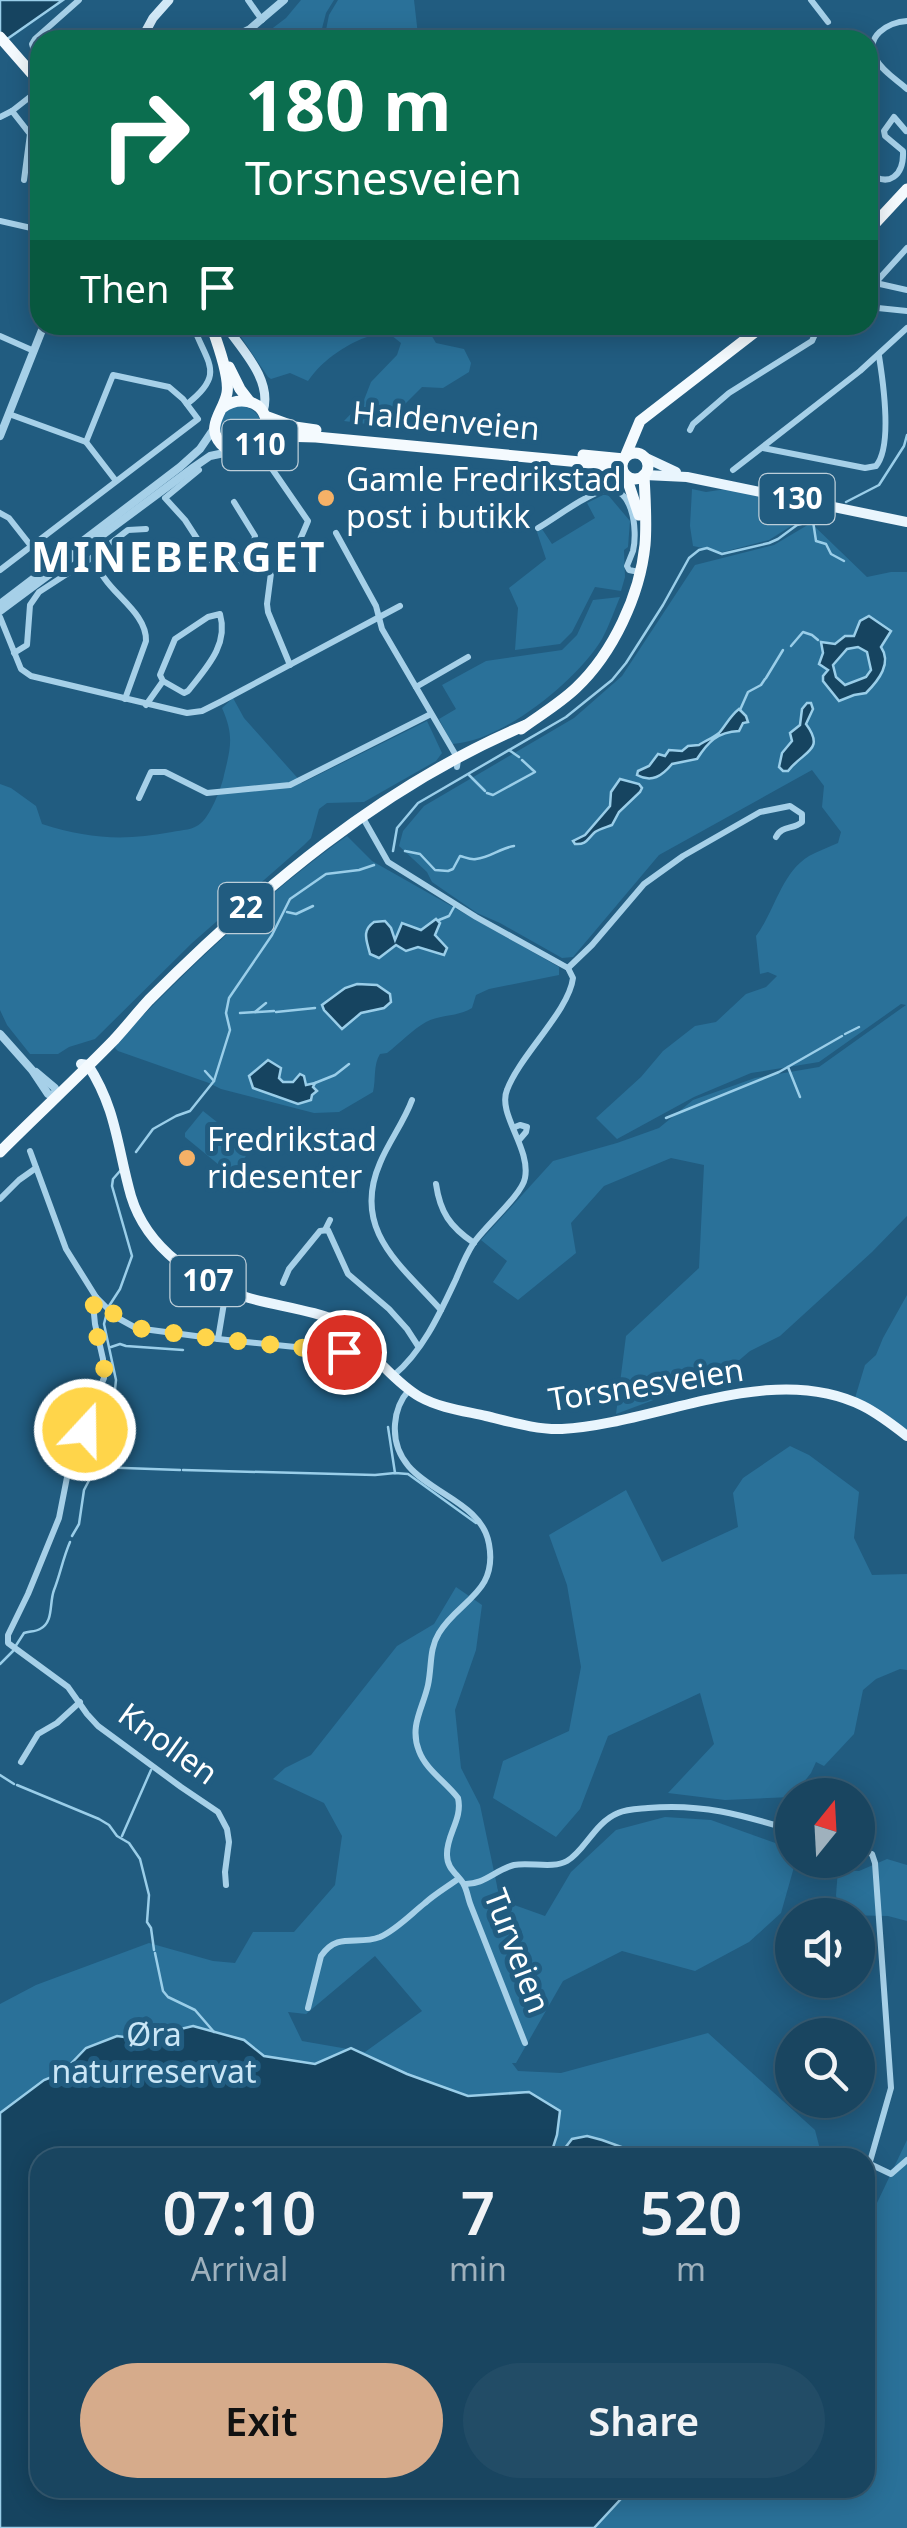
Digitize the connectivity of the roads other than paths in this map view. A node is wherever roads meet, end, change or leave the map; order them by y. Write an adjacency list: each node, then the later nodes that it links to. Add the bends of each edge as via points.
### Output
1 (78, 0): 9 (street)
2 (170, 0): 10 (main road)
3 (248, 0): 6 (street)
4 (284, 0): 6 (street)
5 (811, 0): 8 (street)
6 (262, 20): 11 (street)
7 (907, 21): 12 (street)
8 (828, 22)
9 (45, 30)
10 (146, 30)
11 (245, 30)
12 (878, 34)
13 (0, 36): 15 (highway)
14 (878, 63): 16 (street)
15 (30, 74)
16 (907, 89)
17 (30, 95): 18 (street)
18 (12, 111): 19 (street); 23 (street, via 30,134)
19 (0, 117)
20 (907, 131): 21 (street, via 894,118 884,131)
21 (905, 150): 22 (street, via 901,170)
22 (878, 179)
23 (24, 180)
24 (907, 189): 25 (highway)
25 (878, 220)
26 (0, 222): 27 (street)
27 (30, 228)
28 (907, 248): 29 (street)
29 (878, 279)
30 (878, 282): 31 (street)
31 (907, 290)
32 (878, 308): 33 (street)
33 (907, 311)
34 (907, 328): 44 (street)
35 (40, 335): 43 (street)
36 (197, 335): 45 (street, via 210,376)
37 (215, 335): 42 (highway, 110)
38 (232, 335): 47 (main road, via 263,381 266,404)
39 (751, 335): 49 (highway)
40 (815, 335): 51 (street, via 729,393)
41 (0, 336): 43 (street)
42 (218, 344): 46 (highway, 110, via 228,389); 47 (highway, 110, via 240,390)
43 (34, 351): 48 (street)
44 (879, 356): 55 (street); 55 (street, via 886,406 876,466)
45 (187, 404): 53 (street, via 169,387 112,375); 65 (street, via 198,419)
46 (222, 408): 47 (highway, 110, via 235,401); 50 (highway, 110)
47 (258, 408): 54 (highway, 110, via 267,430); 58 (highway, Haldenveien / 110, via 289,426)
48 (9, 414): 52 (street); 53 (street)
49 (648, 414): 57 (highway, via 638,438); 58 (highway)
50 (214, 427): 56 (highway, 110); 79 (street, via 180,468)
51 (690, 430)
52 (0, 436)
53 (86, 442): 65 (street)
54 (262, 443): 56 (highway, 110); 63 (highway, Haldenveien / 110, via 279,436 316,437 591,463)
55 (762, 448): 61 (street)
56 (232, 451): 79 (street, via 194,467)
57 (643, 456): 58 (highway, 110); 62 (highway); 64 (main road, 130)
58 (624, 458): 63 (highway)
59 (268, 463): 77 (street, via 308,521 297,546)
60 (199, 470): 74 (street, via 165,498 216,568)
61 (733, 470)
62 (645, 475): 63 (highway, 110); 64 (main road, 130); 76 (highway, 22)
63 (626, 476): 76 (highway, 22, via 640,518)
64 (686, 476): 68 (main road, 130)
65 (116, 482): 72 (street)
66 (234, 502): 74 (street, via 256,536)
67 (0, 513): 72 (street)
68 (907, 522)
69 (146, 528): 73 (street, via 128,530)
70 (538, 528): 76 (street, via 604,490 618,492 631,509 627,566)
71 (336, 532): 80 (street)
72 (31, 546): 75 (street)
73 (92, 557): 83 (street, via 34,598 28,645); 88 (street, via 146,632)
74 (244, 563): 77 (street)
75 (0, 570)
76 (638, 572): 91 (highway, 22, via 615,637 588,676 526,725)
77 (271, 574): 85 (street, via 268,612)
78 (400, 606): 80 (street)
79 (0, 611): 82 (street)
80 (379, 617): 85 (street); 87 (street)
81 (0, 630): 82 (street)
82 (8, 640): 83 (street)
83 (14, 653): 88 (street, via 30,676)
84 (468, 657): 87 (street)
85 (290, 665): 89 (street, via 196,712)
86 (164, 682): 86 (street, via 160,675 175,639 220,614 219,648 188,691); 89 (street)
87 (416, 687): 90 (street)
88 (126, 700): 89 (street)
89 (146, 704)
90 (431, 714): 91 (street); 92 (street, via 290,785 207,793 151,772)
91 (456, 763): 93 (highway, 22)
92 (139, 798)
93 (363, 818): 95 (street, via 388,862); 97 (highway, 22, via 266,890)
94 (776, 837): 95 (street, via 802,822 800,811 790,806 760,812 683,856 644,884)
95 (568, 968): 107 (street, via 571,990 506,1093 526,1178)
96 (0, 1034): 98 (street)
97 (83, 1067): 98 (highway, 22); 109 (main road, Torsnesveien / 107, via 106,1097 136,1211 155,1241)
98 (53, 1093): 100 (highway, 22)
99 (412, 1100): 111 (street, via 378,1168 372,1208 383,1246)
100 (0, 1148)
101 (30, 1151): 102 (street)
102 (36, 1168): 104 (street); 110 (street, via 66,1250)
103 (436, 1184): 107 (street, via 443,1214)
104 (0, 1199)
105 (330, 1220): 106 (street)
106 (325, 1230): 108 (street); 113 (street, via 348,1274 389,1309)
107 (474, 1242): 111 (street)
108 (282, 1283)
109 (226, 1290): 112 (street); 115 (main road, Torsnesveien / 107, via 319,1313 357,1330)
110 (96, 1297): 112 (street, via 136,1328); 118 (street, Knollen, via 104,1378 72,1457 59,1518 8,1635 13,1649 68,1686)
111 (441, 1310): 113 (street)
112 (218, 1339): 114 (street)
113 (418, 1347): 115 (street)
114 (367, 1358)
115 (394, 1375): 116 (main road, Torsnesveien / 107)
116 (409, 1390): 117 (main road, Torsnesveien / 107, via 438,1405 560,1429 731,1394 818,1392 862,1405); 122 (street, Turveien, via 395,1421 399,1452 424,1482 473,1514 490,1546 486,1580 437,1635 415,1718 418,1750 458,1798 446,1849)
117 (907, 1436)
118 (80, 1702): 119 (street, Knollen, via 38,1734); 123 (street, Knollen, via 98,1726 218,1812 229,1842)
119 (21, 1762)
120 (775, 1826): 122 (street, via 704,1807 628,1810 605,1822 567,1861 515,1865 474,1884)
121 (875, 1862): 126 (street, via 892,2088)
122 (461, 1882): 124 (street, Turveien, via 385,1935 340,1940 326,1949); 125 (street, Turveien)
123 (226, 1885)
124 (308, 2008)
125 (526, 2043)
126 (874, 2148)
127 (907, 2160): 128 (street, via 892,2174)
128 (875, 2166)

